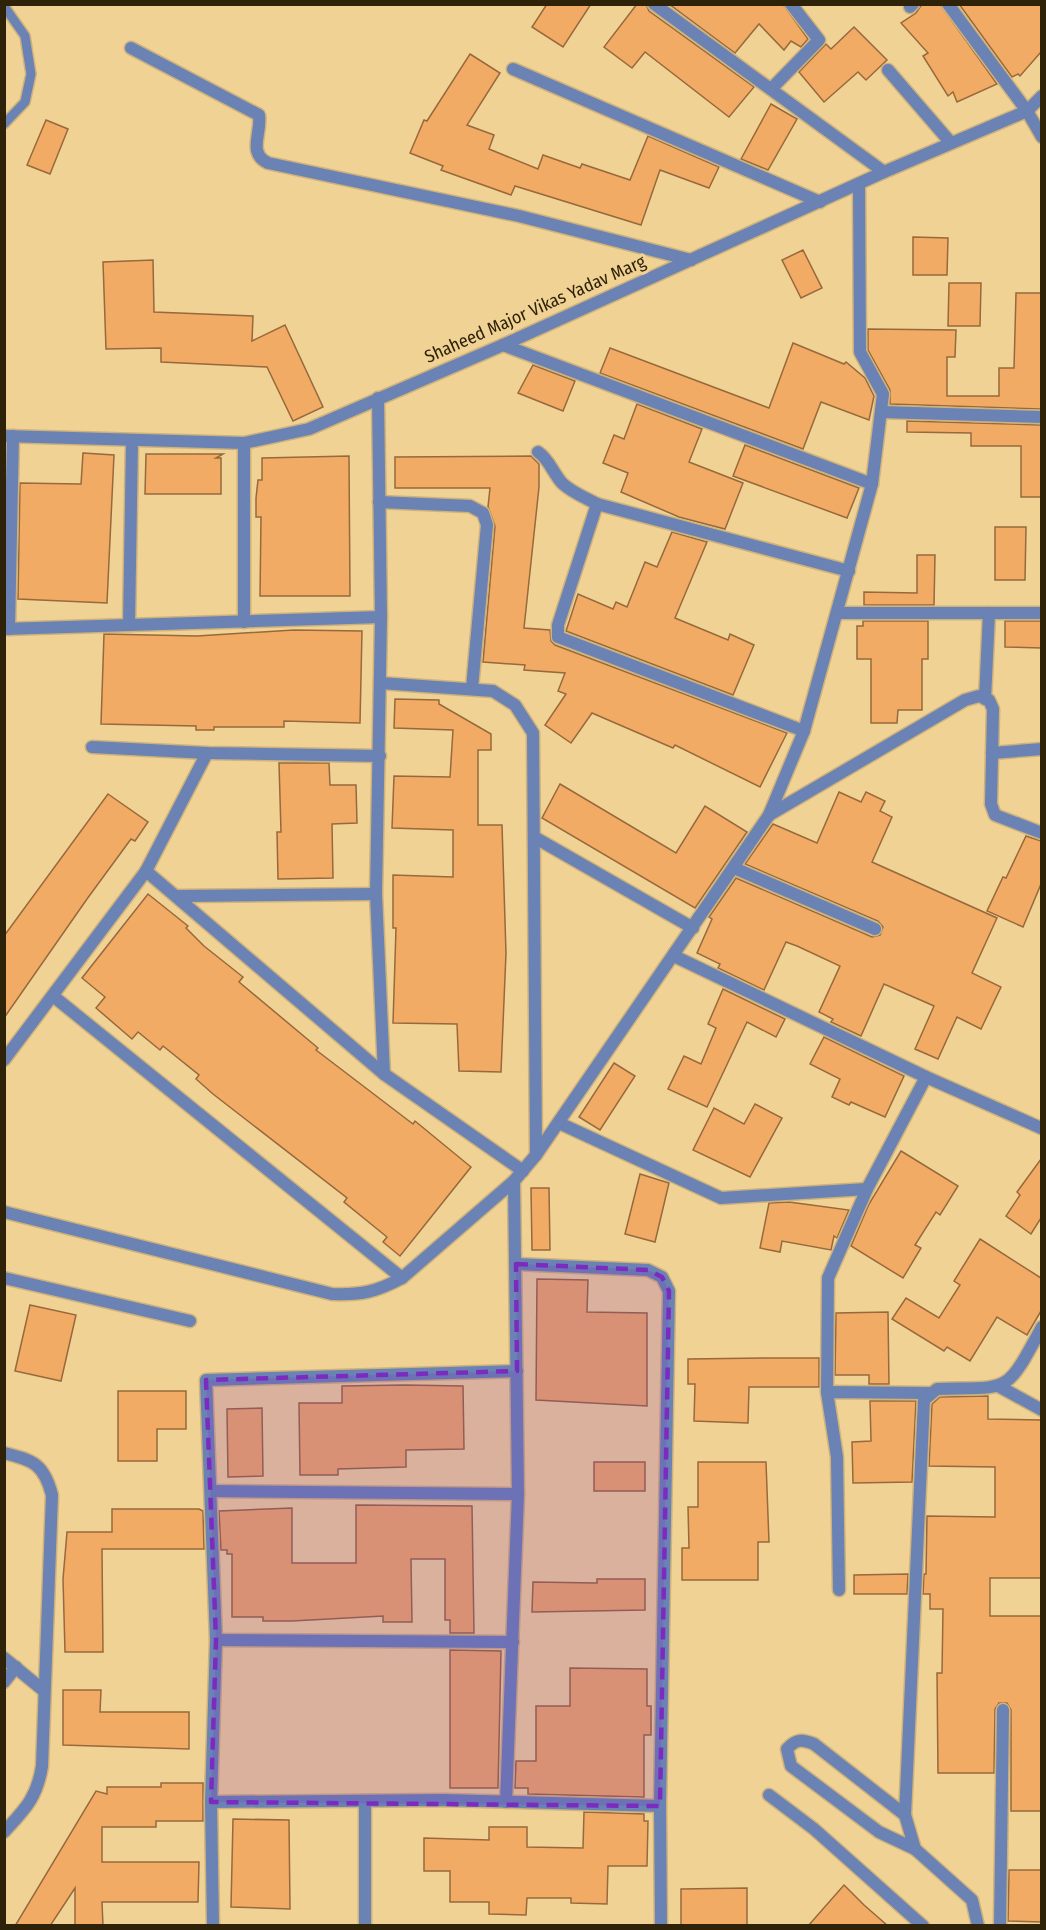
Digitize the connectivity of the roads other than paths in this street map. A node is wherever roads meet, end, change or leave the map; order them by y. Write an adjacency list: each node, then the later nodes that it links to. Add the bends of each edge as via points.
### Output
1 (654, 4): 8 (street)
2 (791, 4): 8 (street, via 819,40)
3 (948, 4): 10 (street)
4 (4, 6): 11 (lane, via 25,36 31,74 25,102)
5 (131, 48): 17 (street, via 259,114 256,151 268,163 519,216)
6 (513, 69): 16 (street)
7 (888, 70): 13 (street)
8 (772, 88): 14 (street)
9 (1041, 96): 10 (street)
10 (1026, 111): 12 (street); 13 (street, Shaheed Major Vikas Yadav Marg)
11 (4, 124)
12 (1041, 137)
13 (951, 143): 14 (street, Shaheed Major Vikas Yadav Marg)
14 (884, 172): 15 (street, Shaheed Major Vikas Yadav Marg)
15 (859, 184): 16 (street, Shaheed Major Vikas Yadav Marg); 20 (street, via 860,352 883,394)
16 (820, 202): 17 (street, Shaheed Major Vikas Yadav Marg)
17 (691, 260): 18 (street, Shaheed Major Vikas Yadav Marg)
18 (503, 345): 19 (street, Shaheed Major Vikas Yadav Marg); 26 (street)
19 (378, 398): 24 (street, Shaheed Major Vikas Yadav Marg, via 309,429); 27 (street)
20 (882, 412): 21 (street); 26 (street)
21 (1041, 417)
22 (9, 436): 23 (street, Shaheed Major Vikas Yadav Marg); 36 (street)
23 (132, 441): 24 (street, Shaheed Major Vikas Yadav Marg); 35 (street)
24 (244, 443): 34 (street)
25 (538, 452): 28 (street, via 565,486)
26 (872, 484): 29 (street)
27 (380, 502): 33 (street); 38 (street, via 470,506 483,513 487,525)
28 (597, 504): 29 (street); 40 (street, via 558,625 558,637)
29 (849, 571): 30 (street)
30 (837, 613): 31 (street); 40 (street)
31 (989, 613): 32 (street); 39 (street)
32 (1041, 613)
33 (381, 617): 34 (street); 37 (street)
34 (244, 622): 35 (street)
35 (129, 625): 36 (street)
36 (7, 629)
37 (380, 683): 38 (street); 45 (street)
38 (472, 688): 48 (street, via 493,691 515,705 533,733)
39 (985, 699): 44 (street, via 993,709); 46 (street, via 979,696 965,700)
40 (804, 731): 46 (street)
41 (92, 747): 43 (street)
42 (1041, 749): 44 (street)
43 (207, 753): 45 (street); 50 (street)
44 (992, 753): 47 (street, via 991,804 995,815)
45 (380, 756): 51 (street)
46 (769, 815): 49 (street)
47 (1041, 833)
48 (534, 837): 53 (street); 62 (street)
49 (734, 868): 53 (street); 54 (street)
50 (146, 871): 52 (street); 56 (street)
51 (376, 894): 52 (street); 58 (street)
52 (178, 896): 58 (street)
53 (693, 928): 55 (street)
54 (875, 929)
55 (674, 956): 59 (street); 60 (street)
56 (53, 996): 57 (street); 69 (street)
57 (4, 1060)
58 (384, 1074): 63 (street)
59 (926, 1077): 61 (street); 65 (street)
60 (560, 1123): 62 (street); 65 (street, via 722,1198)
61 (1041, 1128)
62 (536, 1155): 63 (street)
63 (523, 1171): 64 (street)
64 (514, 1181): 67 (street); 69 (street)
65 (867, 1189): 74 (street, via 828,1278)
66 (4, 1212): 69 (street, via 332,1294 360,1295)
67 (516, 1264): 72 (street); 92 (street, via 648,1270 662,1277 669,1291)
68 (4, 1278): 70 (street)
69 (402, 1278)
70 (190, 1321)
71 (1041, 1327): 73 (street, via 1017,1373)
72 (517, 1371): 78 (street, via 206,1380); 79 (street)
73 (1000, 1387): 75 (street, via 936,1389); 76 (street)
74 (827, 1392): 75 (street); 80 (street, via 837,1457)
75 (929, 1393): 93 (street, via 924,1400)
76 (1041, 1410)
77 (4, 1453): 86 (street, via 30,1459 47,1476 52,1495)
78 (210, 1491): 79 (street); 81 (street)
79 (518, 1494): 82 (street)
80 (839, 1590)
81 (216, 1640): 82 (street); 89 (street)
82 (513, 1642): 90 (street)
83 (4, 1658): 84 (street)
84 (16, 1667): 85 (street); 86 (street)
85 (4, 1682)
86 (44, 1690): 94 (street, via 39,1785 31,1803)
87 (1003, 1710): 101 (street)
88 (769, 1795): 99 (street, via 814,1829)
89 (212, 1802): 91 (street); 96 (street)
90 (506, 1802): 91 (street); 92 (street)
91 (365, 1803): 97 (street)
92 (660, 1806): 98 (street)
93 (905, 1815): 95 (street); 95 (street, via 814,1744 803,1740 793,1742 787,1749 791,1766 879,1832)
94 (4, 1832)
95 (915, 1849): 100 (street, via 972,1900)
96 (213, 1926)
97 (365, 1926)
98 (661, 1926)
99 (923, 1926)
100 (978, 1926)
101 (1000, 1926)

